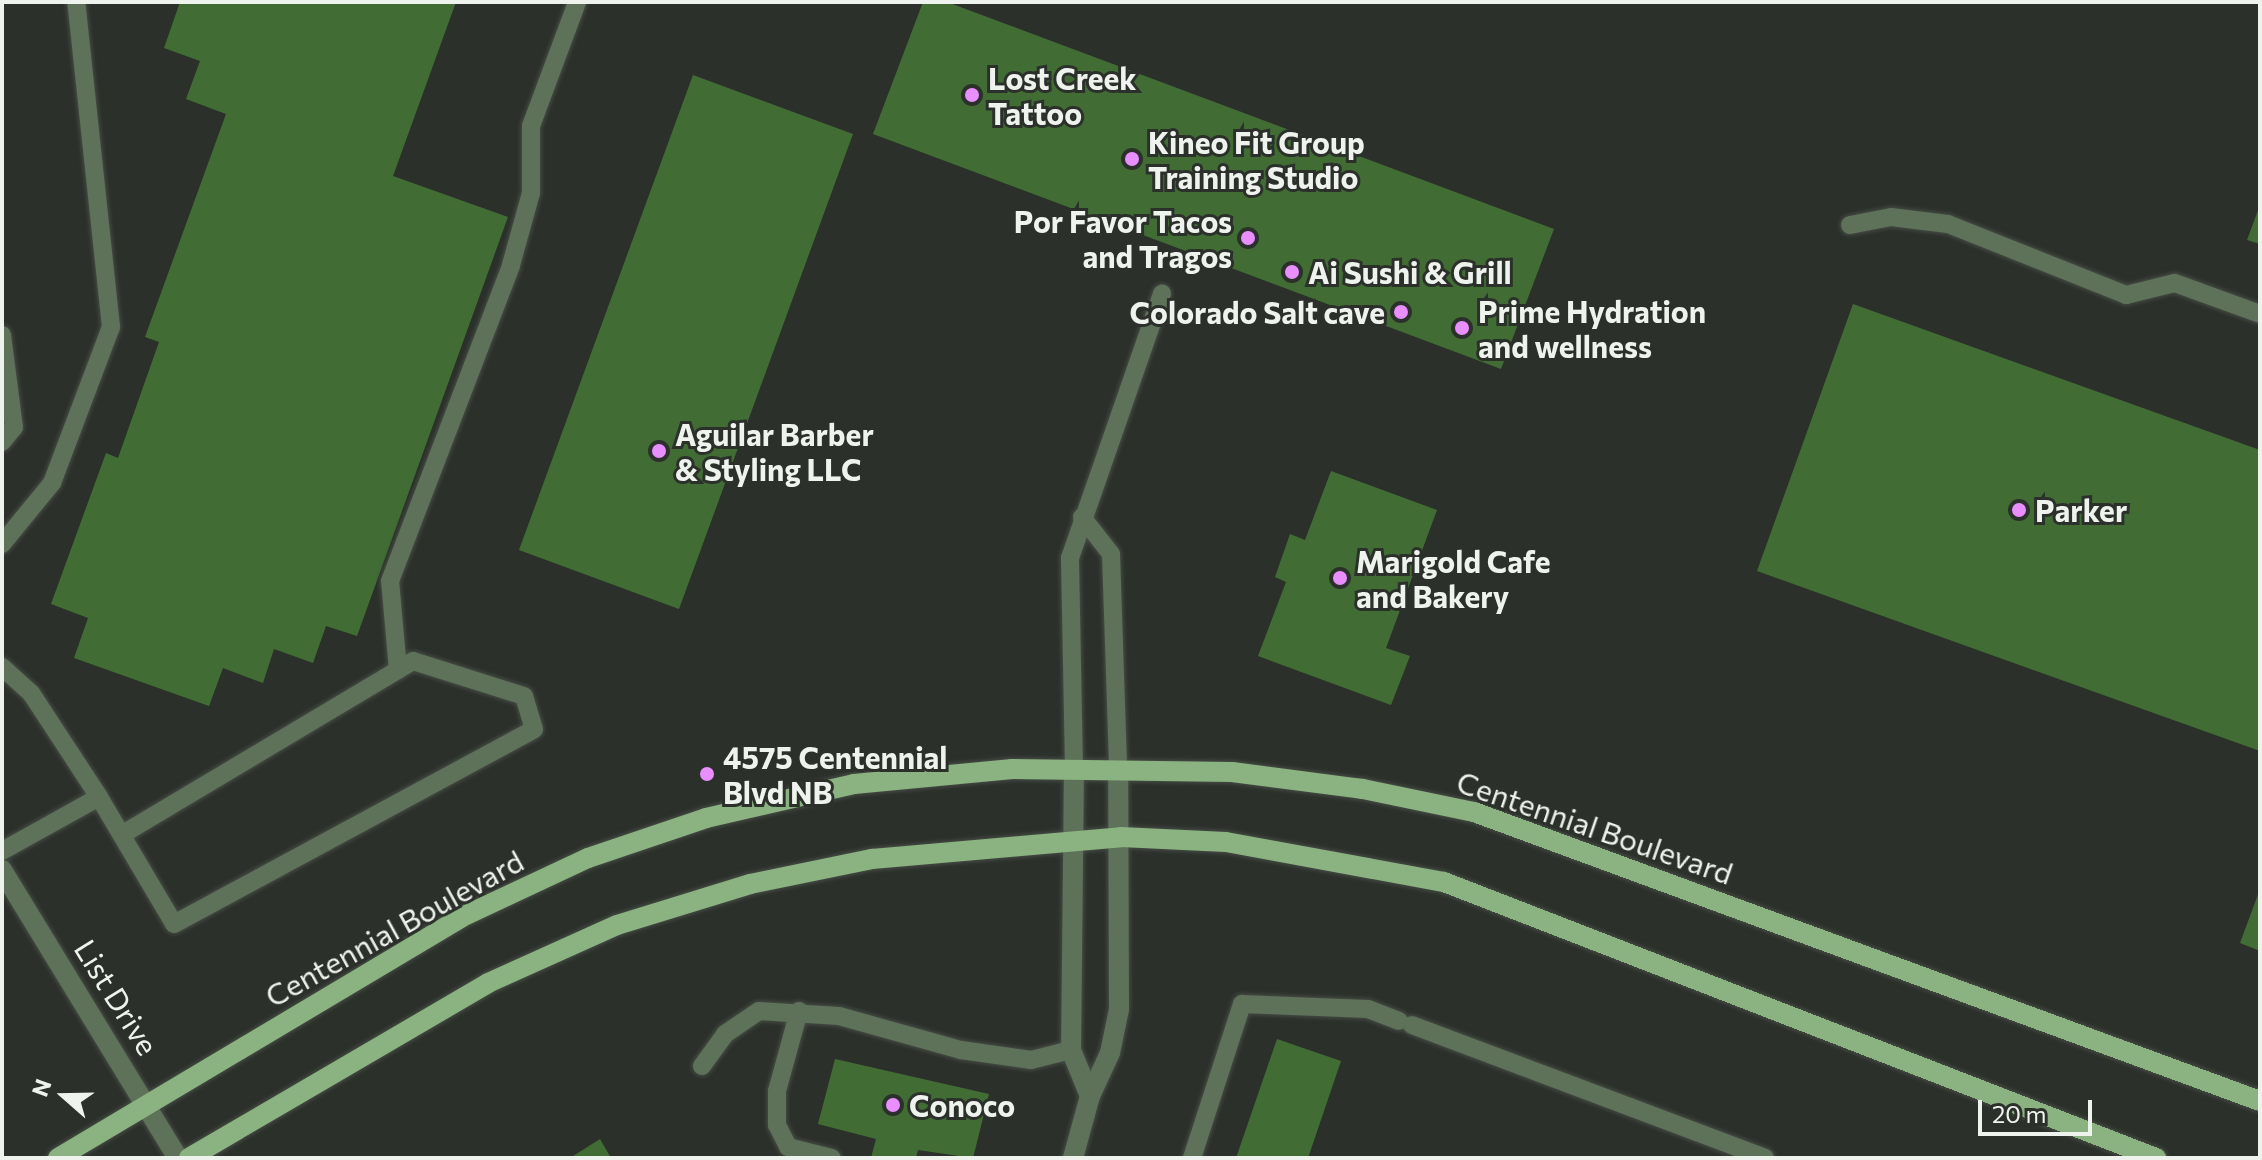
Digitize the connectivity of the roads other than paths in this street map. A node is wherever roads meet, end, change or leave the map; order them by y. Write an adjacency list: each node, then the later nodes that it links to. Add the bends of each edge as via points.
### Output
1 (76, 2): 9 (lane, via 111,327 52,483)
2 (577, 2): 11 (lane, via 531,126 531,193 511,265 390,581)
3 (1850, 225): 5 (lane, via 1891,217 1948,224 2126,295 2175,283)
4 (1162, 294): 8 (lane)
5 (2260, 314)
6 (2, 335): 7 (lane, via 14,427)
7 (2, 442)
8 (1082, 517): 12 (lane, via 1111,554); 13 (lane, via 1070,558)
9 (2, 544)
10 (2, 667): 14 (lane, via 31,693)
11 (398, 670): 15 (lane); 15 (lane, via 413,661 524,696 534,729 174,924)
12 (1118, 767): 13 (main road, Centennial Boulevard); 16 (street); 24 (main road, Centennial Boulevard, via 1232,772 1363,789 1474,812)
13 (1074, 768): 17 (street); 25 (main road, Centennial Boulevard, via 854,784 706,818 588,858 462,917)
14 (99, 797): 15 (lane); 18 (lane)
15 (123, 834)
16 (1121, 837): 17 (main road); 23 (street, via 1119,1009 1110,1053); 33 (main road, via 1226,842 1444,882)
17 (1074, 839): 21 (street); 28 (main road, via 872,859 750,884 617,925 488,983)
18 (2, 851)
19 (2, 870): 25 (street, List Drive)
20 (799, 1011): 21 (lane, via 839,1016 961,1050 1031,1060); 22 (lane, via 759,1011 725,1034); 29 (lane, via 777,1091 777,1125 788,1147)
21 (1071, 1050): 23 (street)
22 (702, 1066)
23 (1090, 1096): 30 (street)
24 (2260, 1101)
25 (148, 1103): 26 (main road, Centennial Boulevard); 27 (street, List Drive)
26 (58, 1158)
27 (178, 1158)
28 (189, 1158)
29 (832, 1158)
30 (1073, 1158)
31 (1192, 1158): 32 (lane, via 1242,1004 1368,1009)
32 (1765, 1158)
33 (2156, 1158)

